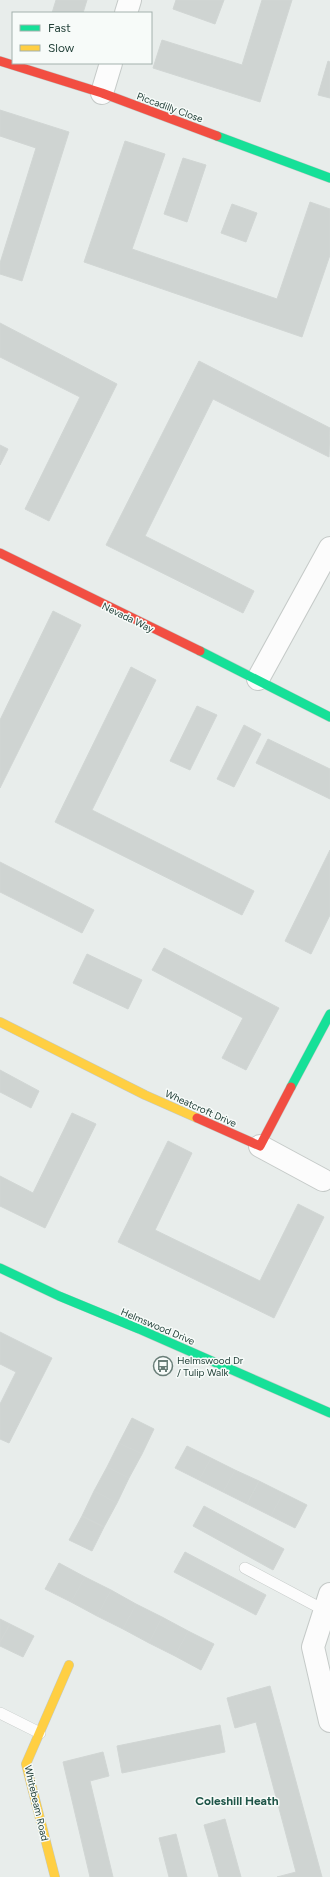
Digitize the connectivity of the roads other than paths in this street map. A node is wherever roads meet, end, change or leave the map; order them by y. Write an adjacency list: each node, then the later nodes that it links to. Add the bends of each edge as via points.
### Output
1 (130, 0): 2 (street)
2 (126, 12)
3 (0, 61): 5 (street, Piccadilly Close)
4 (111, 64): 5 (street)
5 (102, 93): 6 (street, Piccadilly Close)
6 (330, 178)
7 (330, 548): 9 (street)
8 (0, 553): 9 (street, Nevada Way)
9 (258, 679): 10 (street, Nevada Way)
10 (330, 717)
11 (330, 1014): 13 (street)
12 (0, 1022): 13 (street, Wheatcroft Drive, via 145,1095)
13 (260, 1146): 14 (street)
14 (323, 1180)
15 (0, 1268): 16 (street, Helmswood Drive)
16 (330, 1413)
17 (245, 1568): 18 (lane)
18 (327, 1602): 21 (street, via 312,1647)
19 (69, 1665): 22 (street, Whitebeam Road)
20 (0, 1713): 22 (lane)
21 (330, 1721)
22 (40, 1733): 23 (street, Whitebeam Road, via 26,1764)
23 (55, 1877)

